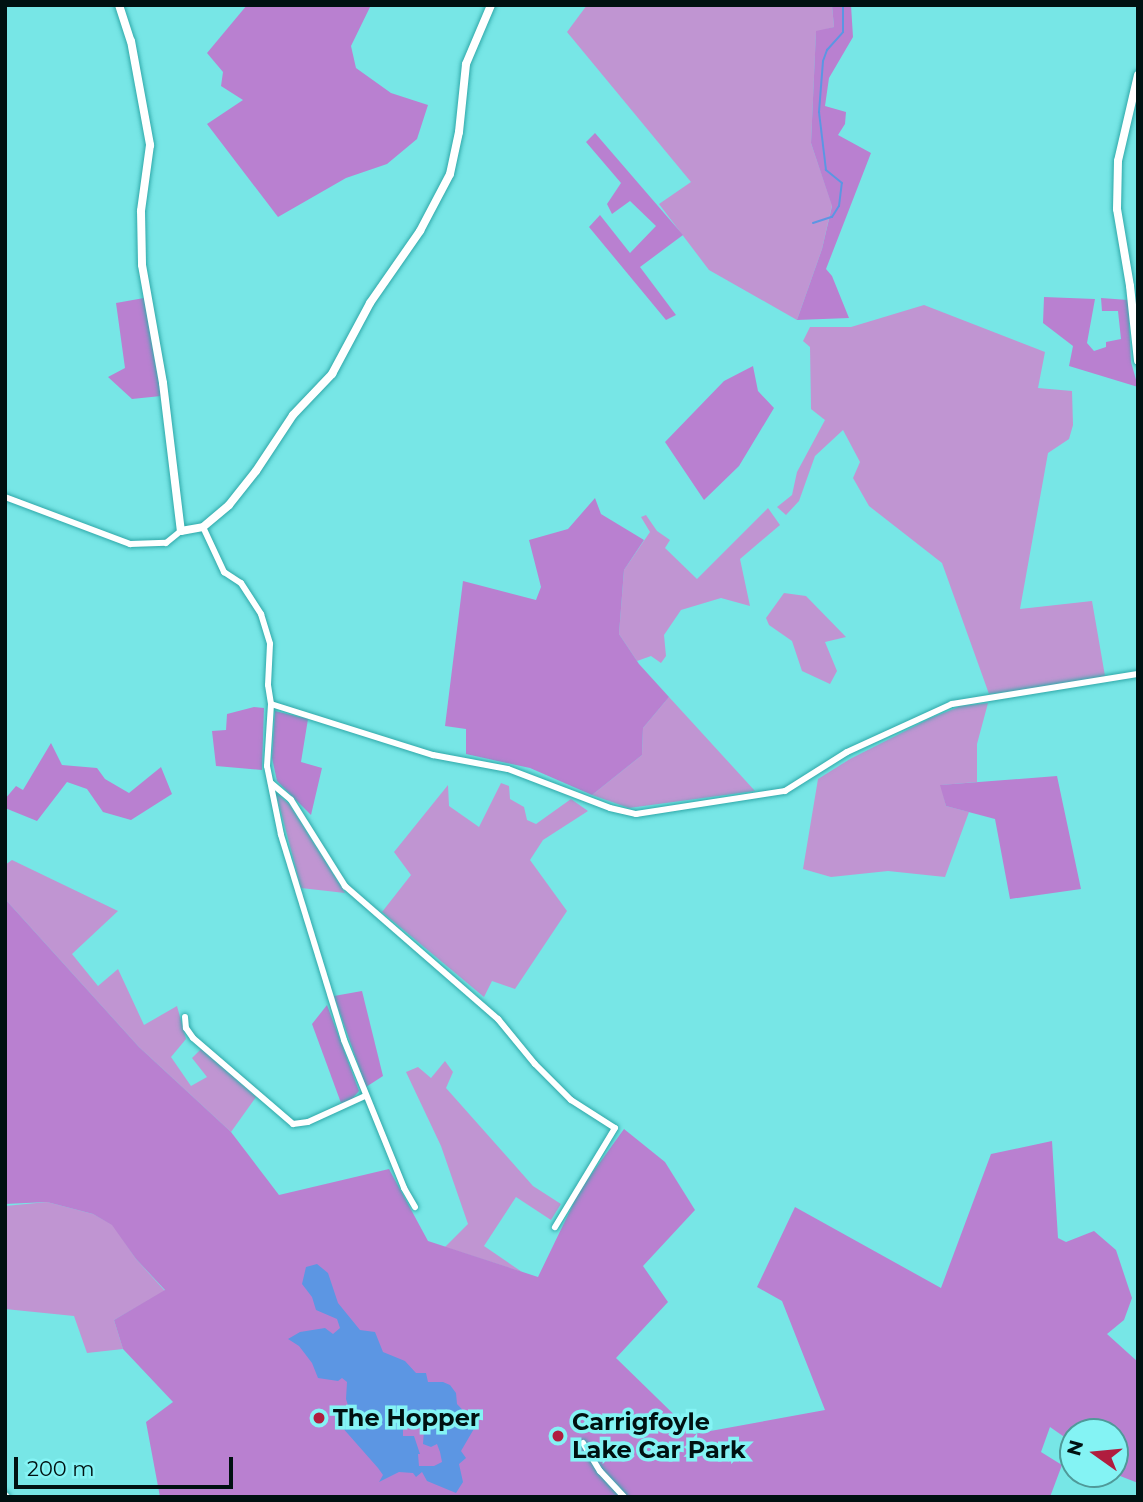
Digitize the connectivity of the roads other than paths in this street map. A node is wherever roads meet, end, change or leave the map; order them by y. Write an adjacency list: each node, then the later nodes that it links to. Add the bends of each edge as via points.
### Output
1 (120, 5): 7 (street, via 149,145 141,211 142,265 163,383)
2 (491, 5): 6 (street, via 466,64 450,174 420,231 370,303 332,374 293,415 229,505)
3 (1138, 75): 4 (street, via 1118,161 1116,209)
4 (1138, 361)
5 (5, 497): 7 (street, via 130,544 166,542)
6 (202, 527): 7 (street); 9 (street, via 223,572 241,583 261,614 270,644)
7 (181, 531)
8 (1138, 674): 9 (street, via 952,704 847,752 785,791 636,814 508,769 433,755)
9 (271, 704): 10 (street, via 267,766)
10 (271, 783): 12 (street, via 309,931); 14 (street, via 291,800 345,886 498,1019 571,1100 615,1128)
11 (185, 1017): 12 (street, via 193,1038 293,1124 308,1122)
12 (365, 1096): 13 (street)
13 (415, 1207)
14 (555, 1227)
15 (583, 1443): 16 (street)
16 (624, 1497)

